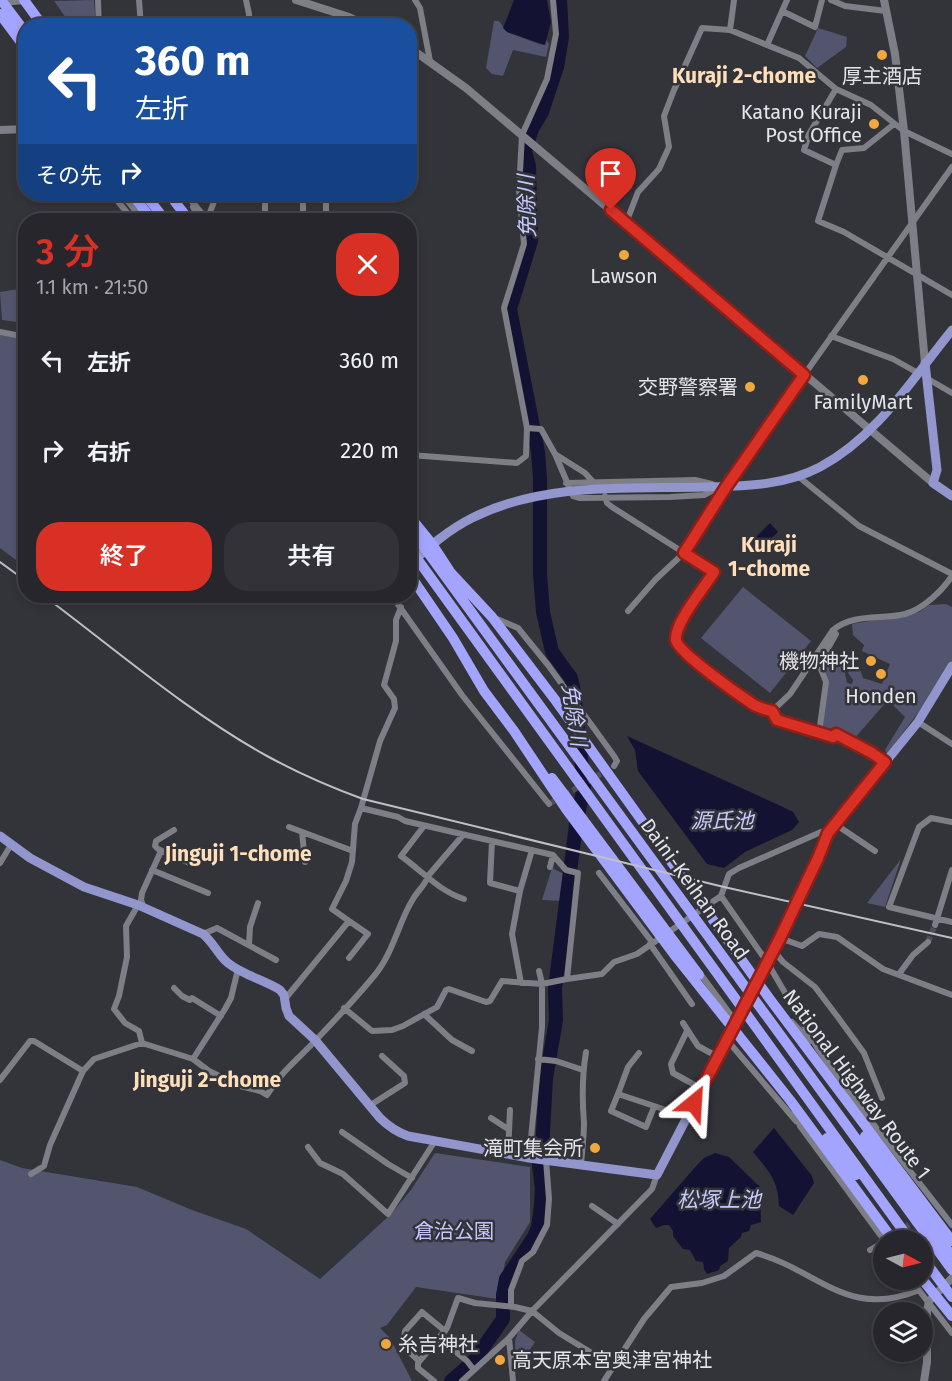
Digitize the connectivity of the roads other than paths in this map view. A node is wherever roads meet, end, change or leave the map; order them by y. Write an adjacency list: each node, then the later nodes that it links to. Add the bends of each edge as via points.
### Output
1 (19, 0): 18 (highway)
2 (24, 0): 14 (main road); 19 (highway)
3 (98, 0): 20 (street)
4 (139, 0): 21 (street)
5 (246, 0): 22 (street)
6 (296, 0): 23 (main road)
7 (415, 0): 29 (street)
8 (553, 0): 35 (street, via 556,34 547,79)
9 (734, 0): 25 (street)
10 (787, 0): 15 (street)
11 (822, 0): 15 (street, via 814,27)
12 (831, 0): 16 (street, via 845,6)
13 (884, 0): 16 (main road)
14 (1, 1): 24 (highway)
15 (782, 11): 27 (street)
16 (886, 11): 34 (main road)
17 (0, 14): 26 (highway)
18 (31, 18)
19 (37, 18)
20 (99, 18)
21 (140, 18)
22 (249, 18)
23 (351, 18)
24 (18, 23)
25 (730, 30): 27 (street); 54 (street, via 702,27 664,116 669,147 659,169 638,192)
26 (18, 38)
27 (767, 45): 30 (street, via 800,58)
28 (417, 53): 29 (main road)
29 (430, 61): 35 (main road)
30 (836, 89): 31 (street, via 871,105); 37 (street, via 804,150)
31 (894, 124): 34 (street); 37 (street, via 864,148 842,150)
32 (18, 129): 33 (main road)
33 (0, 130)
34 (904, 131): 36 (street); 53 (main road)
35 (523, 136): 54 (main road); 67 (street, via 519,190 524,244 504,308)
36 (952, 154)
37 (836, 165): 55 (street, via 818,222)
38 (952, 167): 53 (street)
39 (118, 201): 46 (street)
40 (128, 201): 47 (street)
41 (137, 201): 48 (highway)
42 (150, 201): 49 (highway)
43 (167, 201): 50 (highway)
44 (174, 201): 51 (highway)
45 (192, 201): 52 (street)
46 (127, 213)
47 (137, 213)
48 (147, 213)
49 (160, 213)
50 (177, 213)
51 (184, 213)
52 (201, 213)
53 (912, 222): 55 (street); 56 (main road)
54 (626, 223): 64 (main road)
55 (887, 256): 56 (street); 61 (street)
56 (918, 275): 57 (street); 62 (main road)
57 (952, 295)
58 (952, 330): 62 (main road)
59 (0, 332): 60 (street)
60 (18, 335)
61 (831, 336): 63 (street, via 893,359); 64 (street)
62 (925, 363): 63 (main road); 65 (main road)
63 (918, 373): 68 (main road)
64 (804, 375): 68 (main road); 75 (street)
65 (928, 379): 66 (street); 74 (main road, via 938,470)
66 (952, 393)
67 (527, 428): 69 (street, via 541,429); 70 (street, via 526,456 518,464)
68 (872, 430): 71 (main road, via 821,467); 74 (main road)
69 (555, 454): 72 (street); 73 (street)
70 (417, 456)
71 (799, 477): 75 (main road, via 772,484); 84 (street, via 859,526)
72 (566, 483): 73 (street); 76 (street, via 573,496)
73 (594, 483): 75 (street, via 695,480)
74 (933, 483): 77 (main road)
75 (722, 487): 76 (street, via 704,495); 80 (main road, via 543,494 510,502 470,519); 81 (street)
76 (605, 496): 81 (street, via 612,507)
77 (952, 496)
78 (417, 526): 80 (highway, National Highway Route 1)
79 (417, 538): 207 (highway, Daini-Keihan Road)
80 (432, 544): 82 (main road); 89 (highway, National Highway Route 1, via 451,573)
81 (684, 553): 88 (street); 93 (street, via 714,572 681,624 678,645 699,667 756,706)
82 (417, 558)
83 (417, 559): 202 (highway, Daini-Keihan Road)
84 (952, 575): 90 (street, via 932,598 912,612 860,618)
85 (417, 585): 95 (highway)
86 (398, 603): 87 (street)
87 (401, 607): 100 (street, via 462,695); 101 (street, via 384,685 395,708 380,741)
88 (628, 611)
89 (492, 617): 92 (highway, National Highway Route 1); 99 (street, via 518,628 548,664 614,756)
90 (832, 630): 93 (street, via 797,684); 96 (street, via 836,634 819,664 826,682)
91 (952, 666): 94 (main road)
92 (556, 700): 153 (highway, National Highway Route 1); 206 (highway, via 622,805)
93 (772, 711): 96 (street, via 777,720)
94 (918, 722): 97 (street); 98 (main road)
95 (514, 731): 179 (highway, via 600,856); 201 (highway, via 859,1180)
96 (819, 733): 98 (street, via 833,737 836,734)
97 (952, 744)
98 (885, 762): 103 (main road)
99 (615, 766)
100 (549, 804)
101 (361, 808): 104 (street); 115 (street)
102 (952, 822): 133 (street, via 931,818 919,827 888,907)
103 (835, 824): 108 (main road); 116 (street)
104 (424, 826): 109 (street); 125 (street, via 401,856)
105 (289, 827): 107 (street)
106 (174, 830): 114 (street, via 156,841)
107 (302, 832): 115 (street); 118 (street)
108 (828, 833): 128 (street, via 821,832 739,868 729,874); 137 (main road)
109 (463, 835): 111 (street); 125 (street)
110 (0, 836): 112 (main road)
111 (492, 841): 113 (street); 126 (street, via 490,883)
112 (12, 845): 119 (street); 131 (main road, via 84,887)
113 (532, 850): 117 (street); 126 (street)
114 (161, 851): 120 (street); 122 (street)
115 (353, 851): 132 (street, via 346,881 332,909)
116 (875, 851)
117 (553, 855): 121 (street); 148 (street, via 568,871 578,873)
118 (304, 862)
119 (0, 863)
120 (194, 865)
121 (550, 867)
122 (152, 870): 127 (street); 131 (street)
123 (952, 870): 133 (street)
124 (599, 873): 139 (street)
125 (428, 876): 129 (street, via 451,895); 156 (street, via 413,899 390,952 375,975)
126 (520, 891): 149 (street, via 512,934)
127 (208, 893)
128 (721, 896): 135 (street); 144 (street)
129 (464, 899)
130 (258, 903): 140 (street)
131 (141, 906): 136 (main road); 164 (street, via 126,926 126,957 114,1009 125,1023 139,1031)
132 (349, 921): 142 (street, via 368,934); 154 (street)
133 (936, 922): 134 (street)
134 (952, 922)
135 (668, 931): 139 (street); 159 (street)
136 (203, 934): 140 (street, via 217,928); 145 (main road, via 225,961)
137 (780, 938): 141 (main road); 147 (street, via 802,946 819,934 837,937 883,969)
138 (928, 942): 147 (street)
139 (651, 943): 148 (street, via 637,954 614,962 602,974); 155 (street)
140 (249, 945): 143 (street)
141 (773, 950): 144 (main road); 178 (street, via 815,987 837,1016 864,1053)
142 (349, 958)
143 (276, 960)
144 (767, 962): 159 (main road); 165 (street)
145 (238, 969): 154 (main road, via 280,990); 158 (street, via 231,998)
146 (539, 971): 150 (street)
147 (899, 974): 152 (street)
148 (567, 979): 150 (street)
149 (521, 983): 150 (street); 157 (street, via 502,981 486,1002 449,989 437,1006)
150 (542, 984): 172 (street)
151 (174, 988): 158 (street)
152 (952, 995)
153 (769, 998): 165 (street); 203 (highway, National Highway Route 1)
154 (285, 999): 163 (main road, via 289,1016)
155 (692, 1004)
156 (344, 1008): 157 (street, via 372,1031 392,1030); 163 (street)
157 (424, 1014): 166 (street, via 452,1040)
158 (221, 1016): 171 (street)
159 (736, 1022): 162 (main road)
160 (683, 1023): 161 (street)
161 (687, 1030): 170 (street, via 698,1046); 176 (street, via 671,1064 673,1073)
162 (727, 1040): 170 (main road); 185 (street)
163 (315, 1041): 171 (street, via 267,1095 209,1071); 180 (main road)
164 (142, 1043): 171 (street); 174 (street, via 94,1059)
165 (818, 1049): 198 (street)
166 (472, 1051)
167 (586, 1052): 173 (street)
168 (639, 1053): 177 (street, via 628,1067)
169 (382, 1056): 180 (street, via 404,1076 405,1083)
170 (718, 1057): 176 (main road)
171 (193, 1059)
172 (541, 1059): 173 (street); 191 (street)
173 (583, 1070): 192 (street)
174 (83, 1071): 175 (street, via 30,1041); 193 (street, via 44,1166)
175 (0, 1080)
176 (702, 1089): 183 (main road)
177 (618, 1094): 181 (street); 181 (street, via 611,1111 646,1126)
178 (882, 1098)
179 (790, 1100): 185 (street); 200 (highway)
180 (369, 1106): 188 (main road, via 399,1133)
181 (654, 1107): 183 (street)
182 (510, 1110): 186 (street)
183 (687, 1117): 194 (main road)
184 (491, 1118): 186 (street)
185 (800, 1126): 199 (street)
186 (508, 1129): 190 (street)
187 (342, 1132): 195 (street)
188 (435, 1141): 190 (main road); 195 (street)
189 (308, 1147): 195 (street, via 320,1162 343,1174 388,1214)
190 (508, 1152): 191 (main road)
191 (539, 1159): 192 (main road); 215 (street, via 549,1200 547,1225 533,1252 522,1261)
192 (581, 1165): 194 (main road)
193 (31, 1174)
194 (657, 1175): 197 (street, via 652,1189)
195 (412, 1178)
196 (592, 1206): 197 (street)
197 (618, 1224): 216 (street)
198 (952, 1225)
199 (876, 1230)
200 (886, 1230)
201 (893, 1230)
202 (903, 1230)
203 (952, 1241)
204 (873, 1248): 205 (street)
205 (870, 1250)
206 (952, 1256)
207 (952, 1270)
208 (933, 1271): 213 (highway)
209 (933, 1275): 213 (highway)
210 (952, 1278): 214 (main road)
211 (919, 1290): 214 (street); 223 (street, via 888,1300 858,1299 756,1253 724,1276 671,1287 644,1319)
212 (931, 1290): 217 (highway)
213 (950, 1293)
214 (929, 1301): 219 (street); 229 (main road)
215 (506, 1306): 216 (street); 218 (street, via 459,1298)
216 (532, 1311): 221 (street); 223 (street, via 559,1333)
217 (952, 1316)
218 (445, 1331): 220 (street); 222 (street, via 422,1312 405,1331 403,1346)
219 (952, 1333)
220 (439, 1338): 222 (street); 224 (street)
221 (509, 1338): 224 (street); 227 (street)
222 (419, 1361): 225 (street, via 418,1368)
223 (614, 1366): 228 (street)
224 (474, 1369): 226 (street)
225 (434, 1381)
226 (462, 1381)
227 (513, 1381)
228 (604, 1381)
229 (924, 1381)

